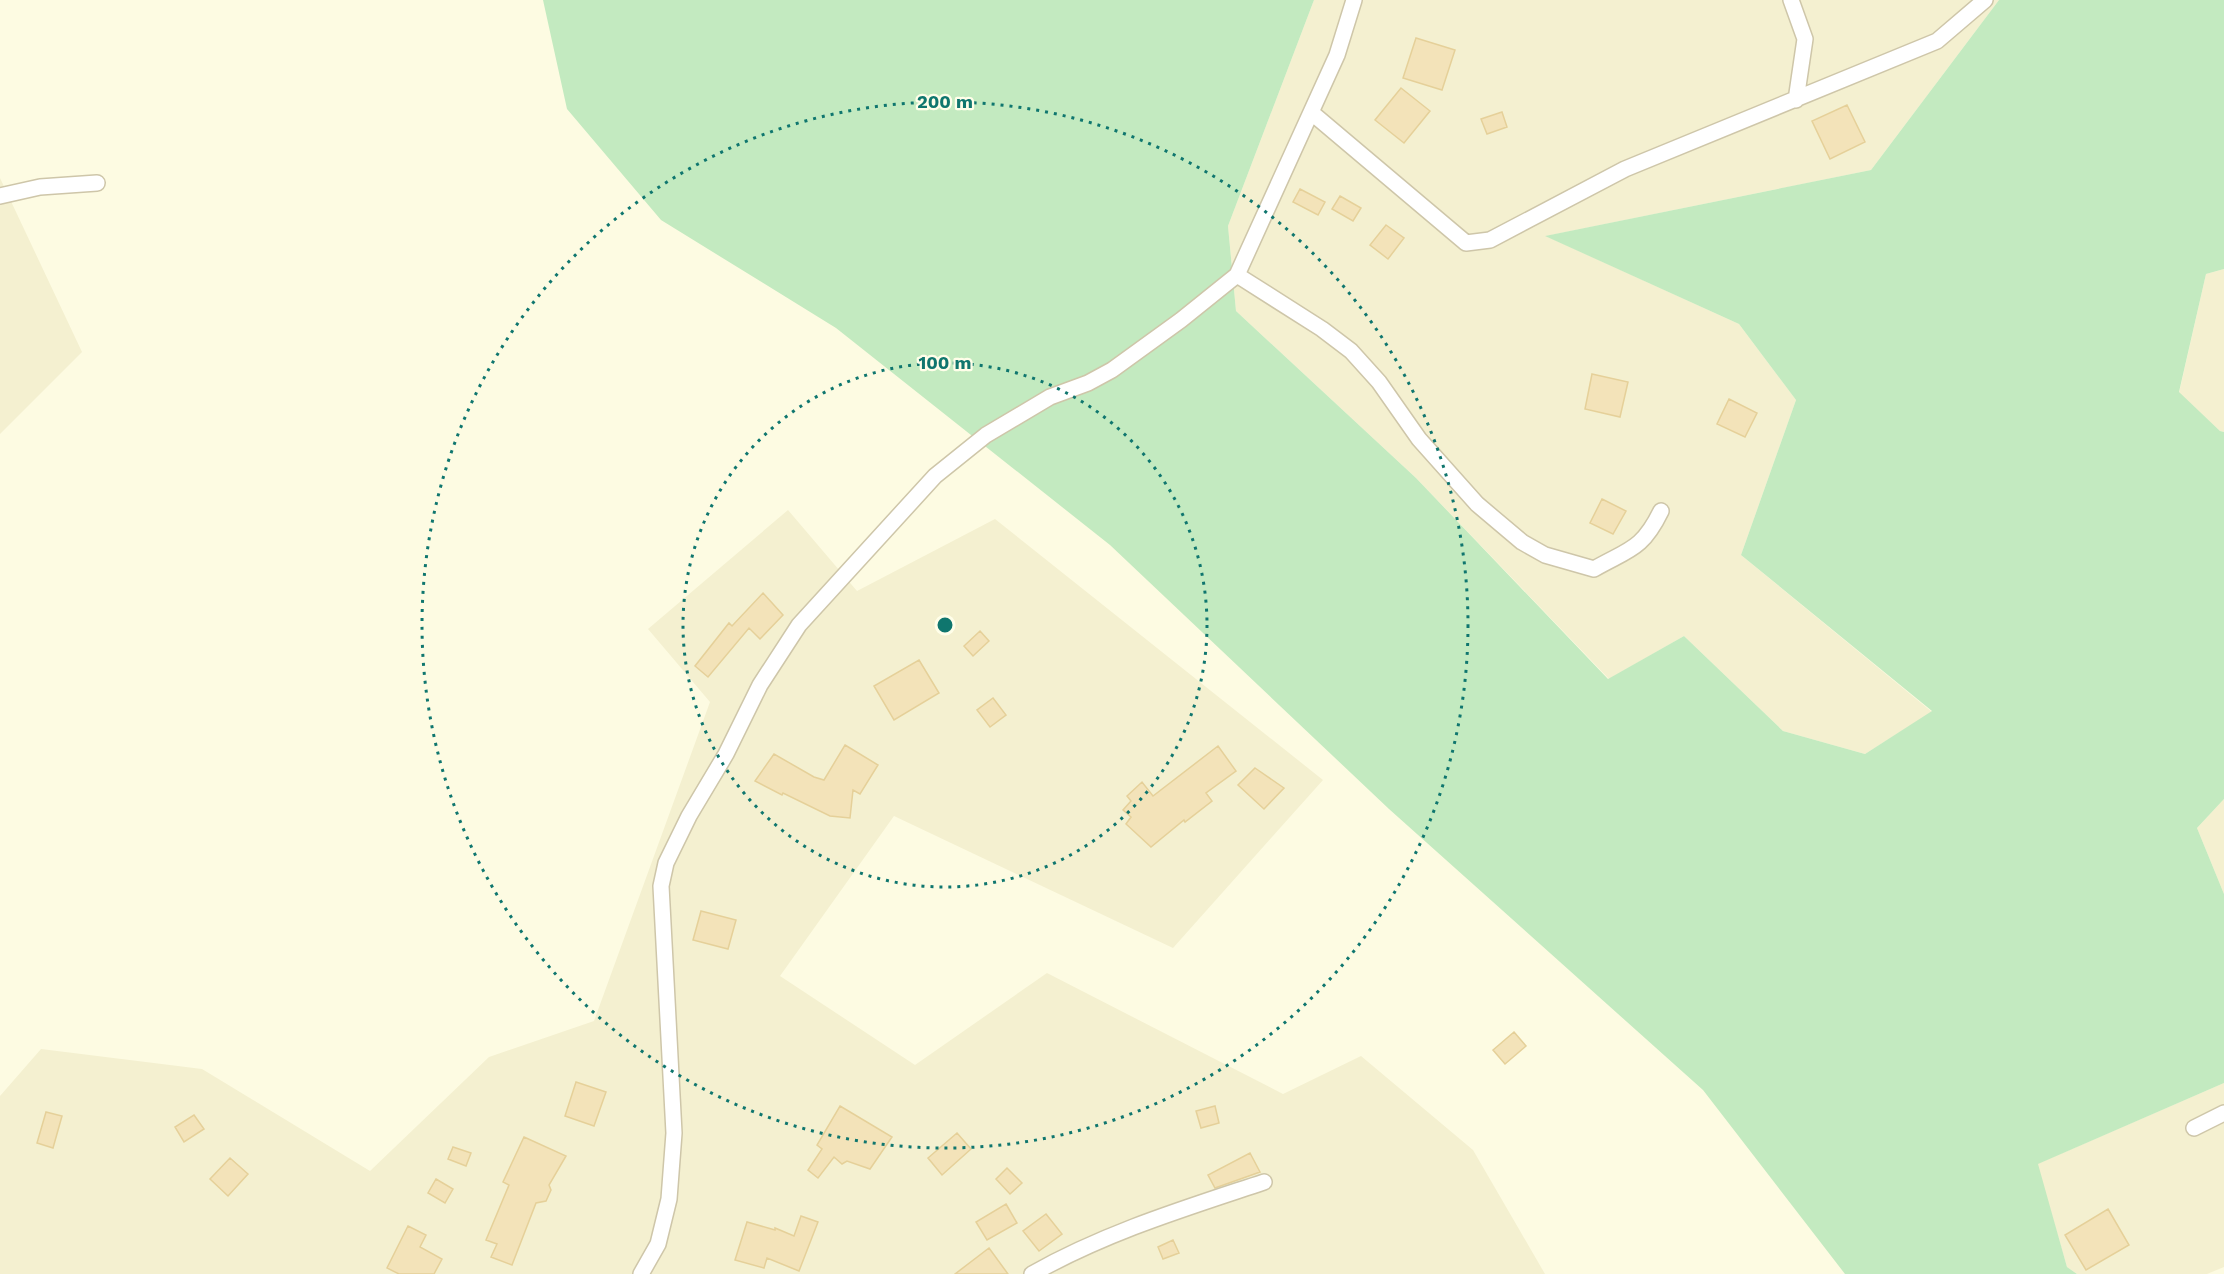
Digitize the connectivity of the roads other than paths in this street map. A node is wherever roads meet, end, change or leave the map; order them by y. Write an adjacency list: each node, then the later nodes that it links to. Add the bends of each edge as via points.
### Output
1 (1354, 0): 5 (street, via 1337,55)
2 (1791, 0): 4 (street, via 1805,39)
3 (1985, 0): 4 (street, via 1937,41)
4 (1796, 100): 5 (street, via 1625,169 1490,240 1466,243)
5 (1312, 113): 8 (street)
6 (97, 183): 7 (street, via 40,187)
7 (0, 196)
8 (1237, 275): 9 (street, via 1351,351 1379,382 1419,439 1477,504 1522,542 1545,555 1594,569 1636,547 1652,530); 13 (street, via 1112,370 1050,397 986,435 935,476 799,625 760,685 689,816 666,863 661,886 674,1133 669,1199 658,1244)
9 (1660, 511)
10 (2224, 1113): 11 (street)
11 (2194, 1128)
12 (1264, 1182): 14 (street, via 1122,1230)
13 (641, 1274)
14 (1032, 1274)

